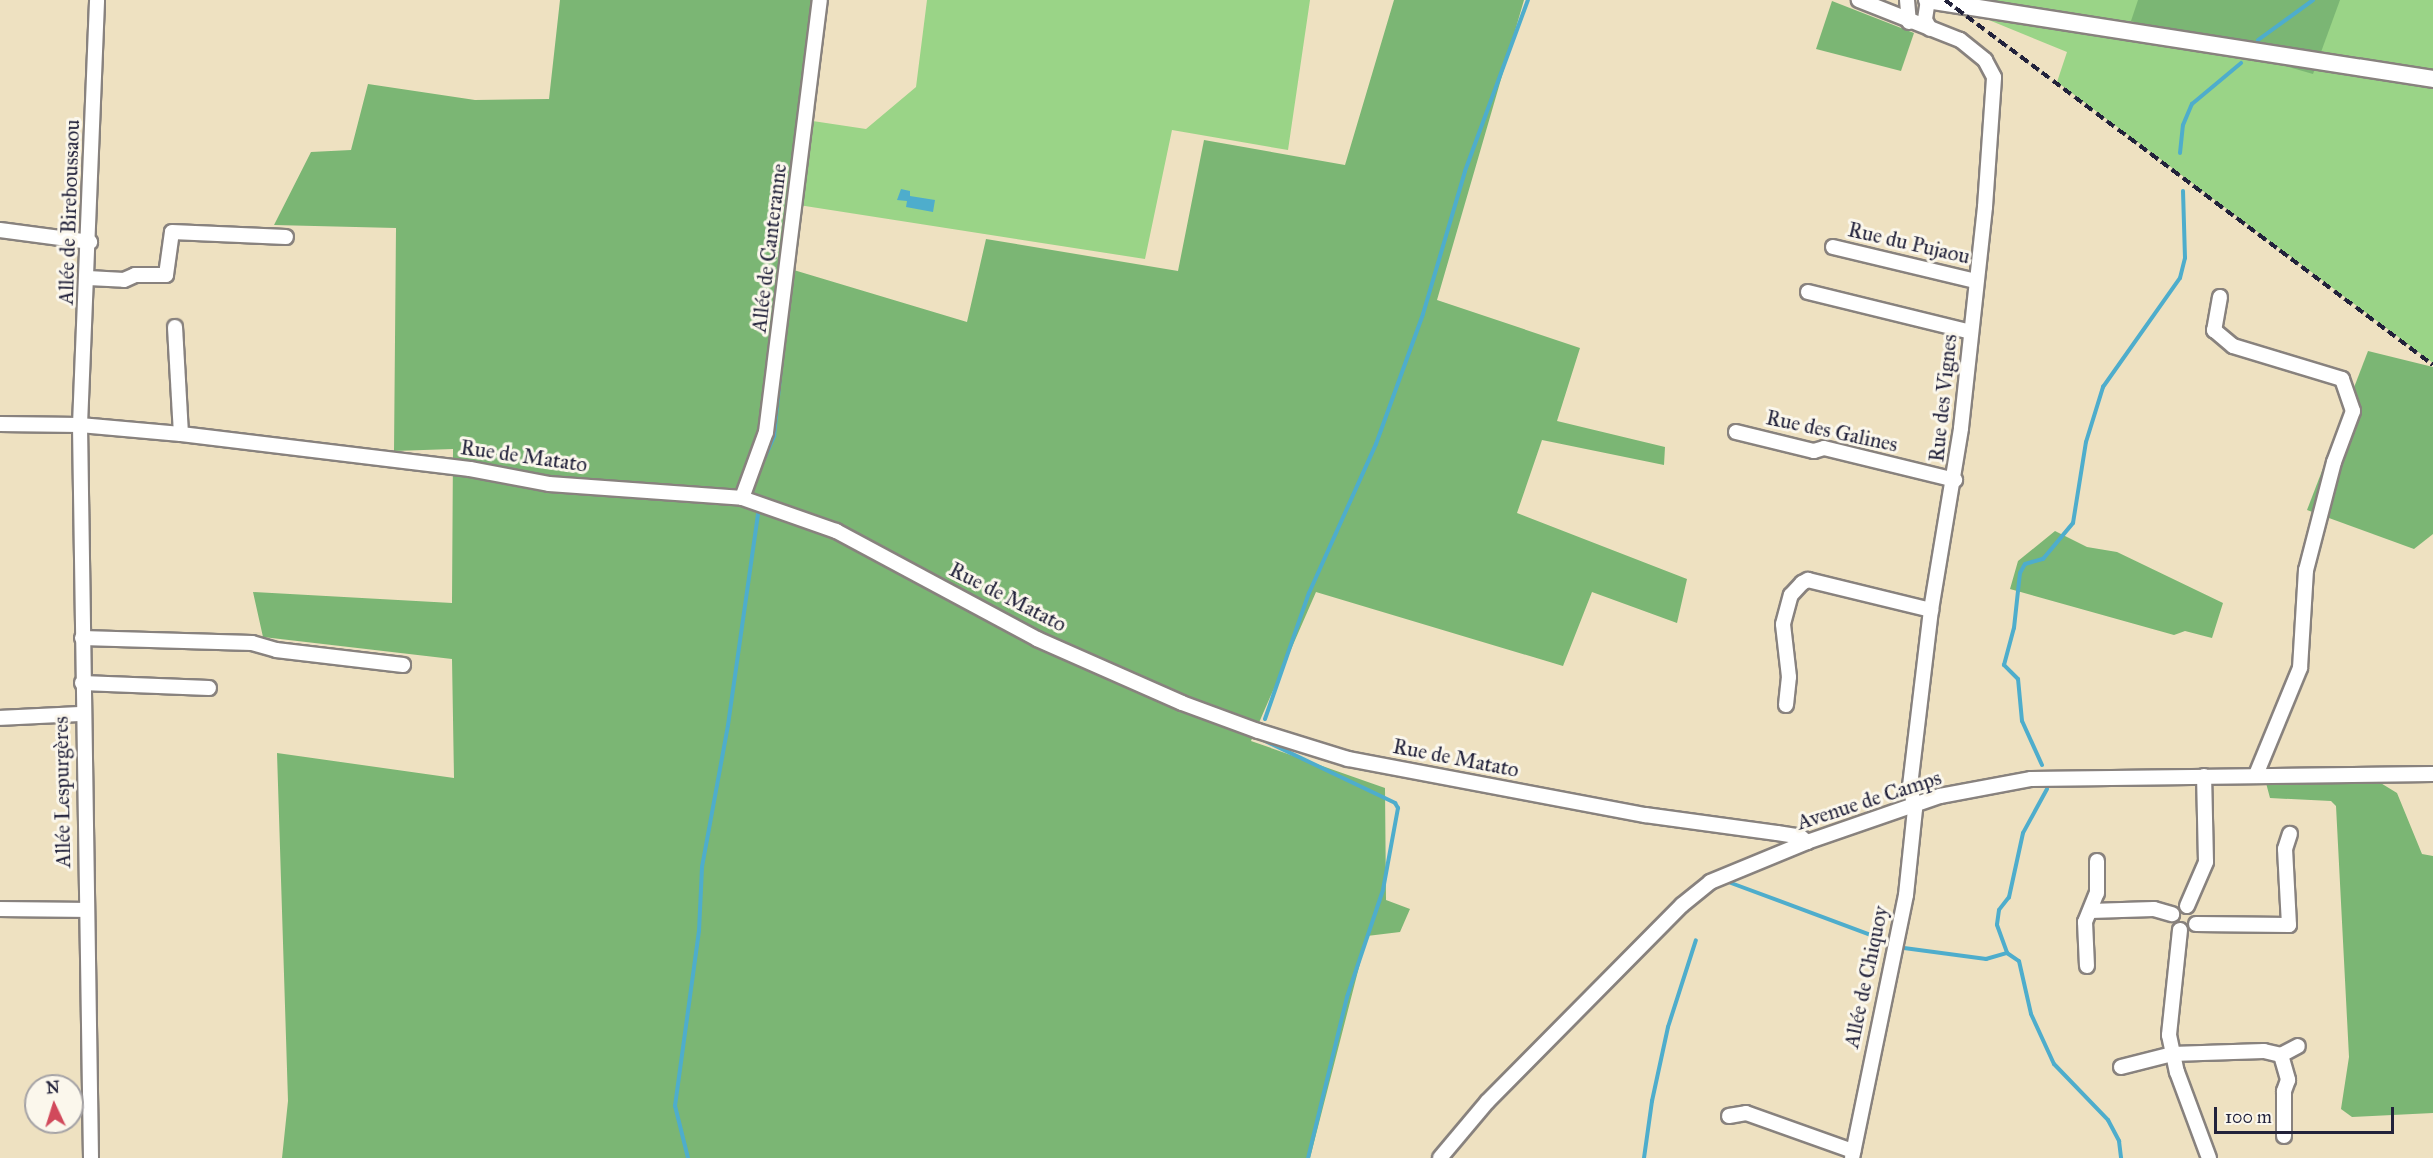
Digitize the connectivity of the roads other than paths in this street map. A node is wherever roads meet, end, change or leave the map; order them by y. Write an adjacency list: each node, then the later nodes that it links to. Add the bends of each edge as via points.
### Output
1 (97, 0): 11 (street, Allée de Bireboussaou)
2 (820, 0): 24 (street, Allée de Canteranne, via 766,432)
3 (1859, 0): 6 (street, Rue des Vignes)
4 (1907, 0): 6 (street)
5 (1927, 0): 7 (street, via 1925,20); 8 (main road)
6 (1909, 22): 7 (street, Rue des Vignes)
7 (1930, 29): 14 (street, Rue des Vignes, via 1971,49 1991,67 1994,77)
8 (2433, 79)
9 (0, 230): 11 (street)
10 (286, 237): 13 (street, via 172,232 166,275 135,275 124,280)
11 (90, 242): 13 (street, Allée de Bireboussaou)
12 (1833, 247): 14 (street, Rue du Pujaou)
13 (88, 278): 20 (street, Allée de Bireboussaou)
14 (1976, 280): 18 (street, Rue des Vignes)
15 (1808, 292): 18 (street)
16 (2220, 297): 35 (street, via 2214,330 2233,346 2342,379 2354,411 2334,462 2306,570 2300,668)
17 (175, 327): 22 (street)
18 (1971, 332): 23 (street, Rue des Vignes)
19 (0, 424): 20 (street, Rue de Matato)
20 (80, 425): 22 (street, Rue de Matato); 26 (street, Allée Lespurgères)
21 (1736, 432): 23 (street, Rue des Galines)
22 (182, 434): 24 (street, Rue de Matato, via 470,469 549,483)
23 (1955, 480): 25 (street, Rue des Vignes)
24 (742, 498): 38 (street, Rue de Matato, via 836,531 1037,639 1182,703 1258,731 1348,759 1645,814 1777,832)
25 (1931, 610): 30 (street, via 1808,580 1802,583 1791,596 1783,624 1788,677); 36 (street, Rue des Vignes, via 1910,786)
26 (82, 638): 27 (street, via 252,643 276,650); 28 (street, Allée Lespurgères)
27 (403, 665)
28 (82, 683): 29 (street); 31 (street, Allée Lespurgères)
29 (209, 688)
30 (1786, 705)
31 (83, 714): 32 (street); 42 (street, Allée Lespurgères)
32 (0, 718)
33 (2433, 774): 35 (street, Avenue de Camps)
34 (2204, 776): 35 (street, Avenue de Camps); 36 (street, Avenue de Camps, via 2031,779); 40 (street, via 2206,862)
35 (2256, 776)
36 (1914, 805): 38 (street, Avenue de Camps); 54 (street, Allée de Chiquoy, via 1906,896 1885,981)
37 (2290, 834): 45 (street, via 2285,849 2289,925)
38 (1807, 842): 56 (street, Avenue de Camps, via 1710,882 1682,905 1487,1102)
39 (2097, 861): 43 (street, via 2097,893)
40 (2187, 906): 44 (street, via 2178,907); 45 (street, via 2196,913)
41 (0, 909): 42 (street)
42 (85, 910): 55 (street, Allée Lespurgères)
43 (2090, 911): 44 (street, via 2154,909); 47 (street, via 2085,922)
44 (2172, 914): 46 (street, via 2173,924)
45 (2196, 924): 46 (street)
46 (2180, 930): 49 (street, via 2169,1035)
47 (2087, 966)
48 (2298, 1046): 50 (street)
49 (2172, 1054): 50 (street, via 2264,1051); 51 (street); 57 (street)
50 (2281, 1055): 53 (street, via 2288,1080 2284,1091)
51 (2121, 1067)
52 (1729, 1116): 54 (street, via 1746,1113)
53 (2284, 1136)
54 (1852, 1154)
55 (91, 1158)
56 (1440, 1158)
57 (2209, 1158)

